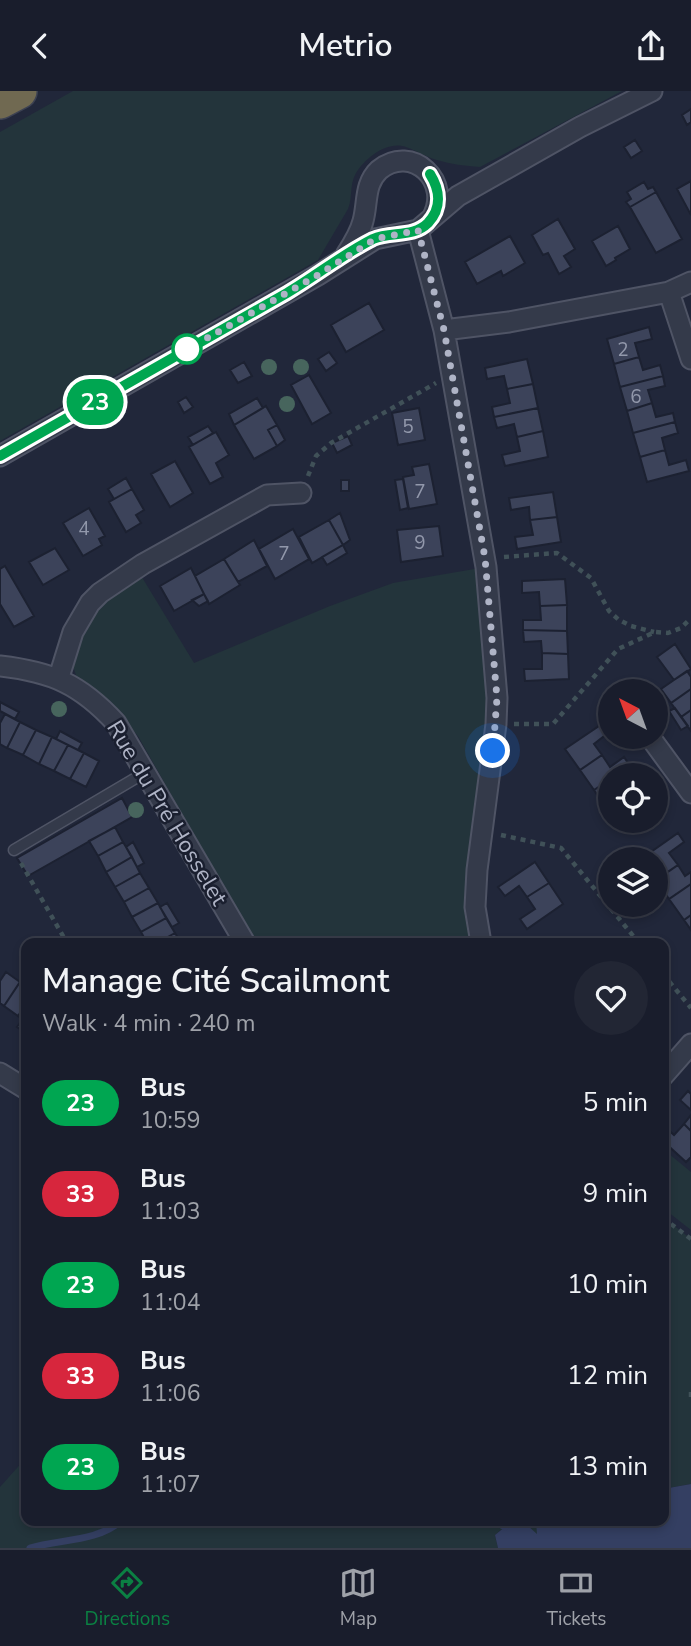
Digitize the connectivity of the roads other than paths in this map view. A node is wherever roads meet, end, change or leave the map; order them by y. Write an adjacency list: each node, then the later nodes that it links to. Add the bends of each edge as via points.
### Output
1 (19, 91): 3 (highway)
2 (652, 91): 5 (street)
3 (0, 101)
4 (430, 174): 5 (street, via 448,180); 6 (street, via 410,162 387,165 370,182); 7 (street, via 439,195 438,206)
5 (484, 181): 7 (street)
6 (367, 205): 7 (street, via 371,216 388,231); 8 (street, via 360,232)
7 (415, 230): 8 (street, via 375,239); 11 (street)
8 (346, 256): 13 (street)
9 (691, 282): 10 (street)
10 (669, 292): 11 (street); 12 (street)
11 (444, 330): 22 (street, via 485,558 497,698 477,870 475,907)
12 (691, 359)
13 (0, 456)
14 (301, 493): 16 (street, via 267,495 100,593 74,632)
15 (0, 666): 16 (street, Rue du Pré Hosselet)
16 (59, 677): 18 (street, Rue du Pré Hosselet, via 116,723)
17 (659, 749): 19 (street)
18 (146, 772): 20 (lane); 21 (street, Rue du Pré Hosselet)
19 (691, 793)
20 (14, 850)
21 (242, 938)
22 (480, 938)
23 (691, 1044): 24 (street)
24 (669, 1069)
25 (0, 1073): 26 (street)
26 (21, 1086)

